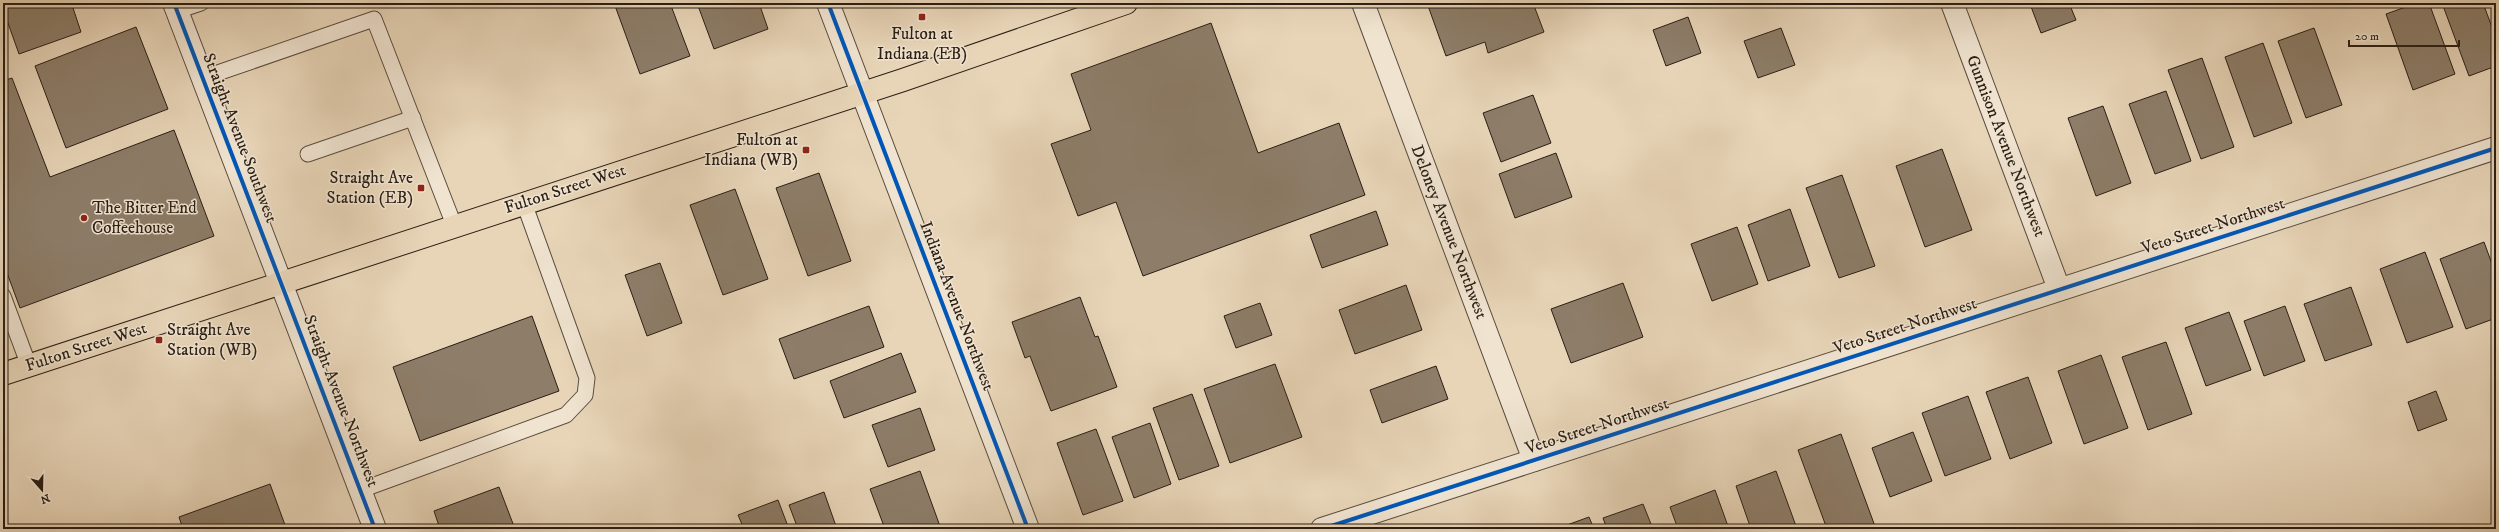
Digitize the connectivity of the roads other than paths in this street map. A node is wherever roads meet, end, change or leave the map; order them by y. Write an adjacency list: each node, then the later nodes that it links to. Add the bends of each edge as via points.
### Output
1 (201, 3): 6 (lane)
2 (828, 3): 8 (street, Indiana Avenue Northwest)
3 (1126, 3): 8 (main road, Fulton Street West)
4 (1363, 3): 19 (street, Deloney Avenue Northwest)
5 (1953, 3): 15 (street, Gunnison Avenue Northwest)
6 (175, 7): 7 (street, Straight Avenue Southwest)
7 (202, 78): 9 (lane, via 374,19); 14 (street, Straight Avenue Southwest)
8 (862, 92): 12 (main road, Fulton Street West); 22 (street, Indiana Avenue Northwest)
9 (413, 118): 11 (lane); 13 (lane)
10 (2496, 148): 15 (street, Veto Street Northwest)
11 (308, 154)
12 (524, 203): 13 (main road, Fulton Street West); 20 (lane, via 587,378 585,395 566,415)
13 (454, 226): 14 (main road, Fulton Street West)
14 (282, 282): 17 (main road, Fulton Street West); 20 (street, Straight Avenue Northwest)
15 (2059, 289): 19 (street, Veto Street Northwest)
16 (3, 296): 17 (lane)
17 (29, 366): 18 (main road, Fulton Street West)
18 (3, 374)
19 (1534, 460): 23 (street, Veto Street Northwest)
20 (360, 490): 21 (street, Straight Avenue Northwest)
21 (375, 529)
22 (1028, 529)
23 (1322, 529)

